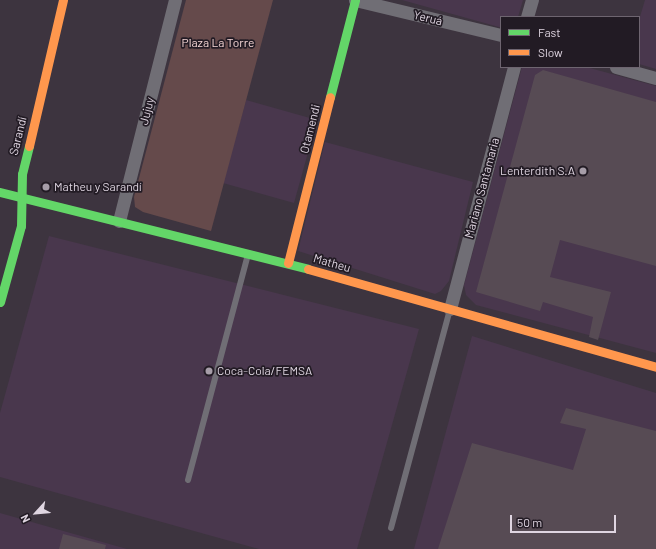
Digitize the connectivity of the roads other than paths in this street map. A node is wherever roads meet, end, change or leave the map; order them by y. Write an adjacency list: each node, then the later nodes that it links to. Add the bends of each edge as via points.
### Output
1 (63, 0): 11 (street, Sarandí, via 22,174)
2 (175, 0): 12 (street, Jujuy)
3 (355, 0): 6 (street, Yeruá); 14 (street, Otamendi)
4 (532, 0): 5 (street)
5 (527, 16)
6 (500, 35)
7 (514, 68): 16 (street, Mariano Santamaria)
8 (620, 68): 9 (street)
9 (656, 78)
10 (0, 192): 11 (street, Matheu)
11 (21, 196): 12 (street, Matheu); 15 (street, Sarandí, via 21,226)
12 (119, 221): 13 (street, Matheu)
13 (248, 253): 14 (street, Matheu); 18 (lane)
14 (288, 263): 16 (street, Matheu)
15 (0, 302)
16 (450, 309): 17 (street, Matheu); 19 (lane)
17 (656, 367)
18 (188, 480)
19 (391, 528)

